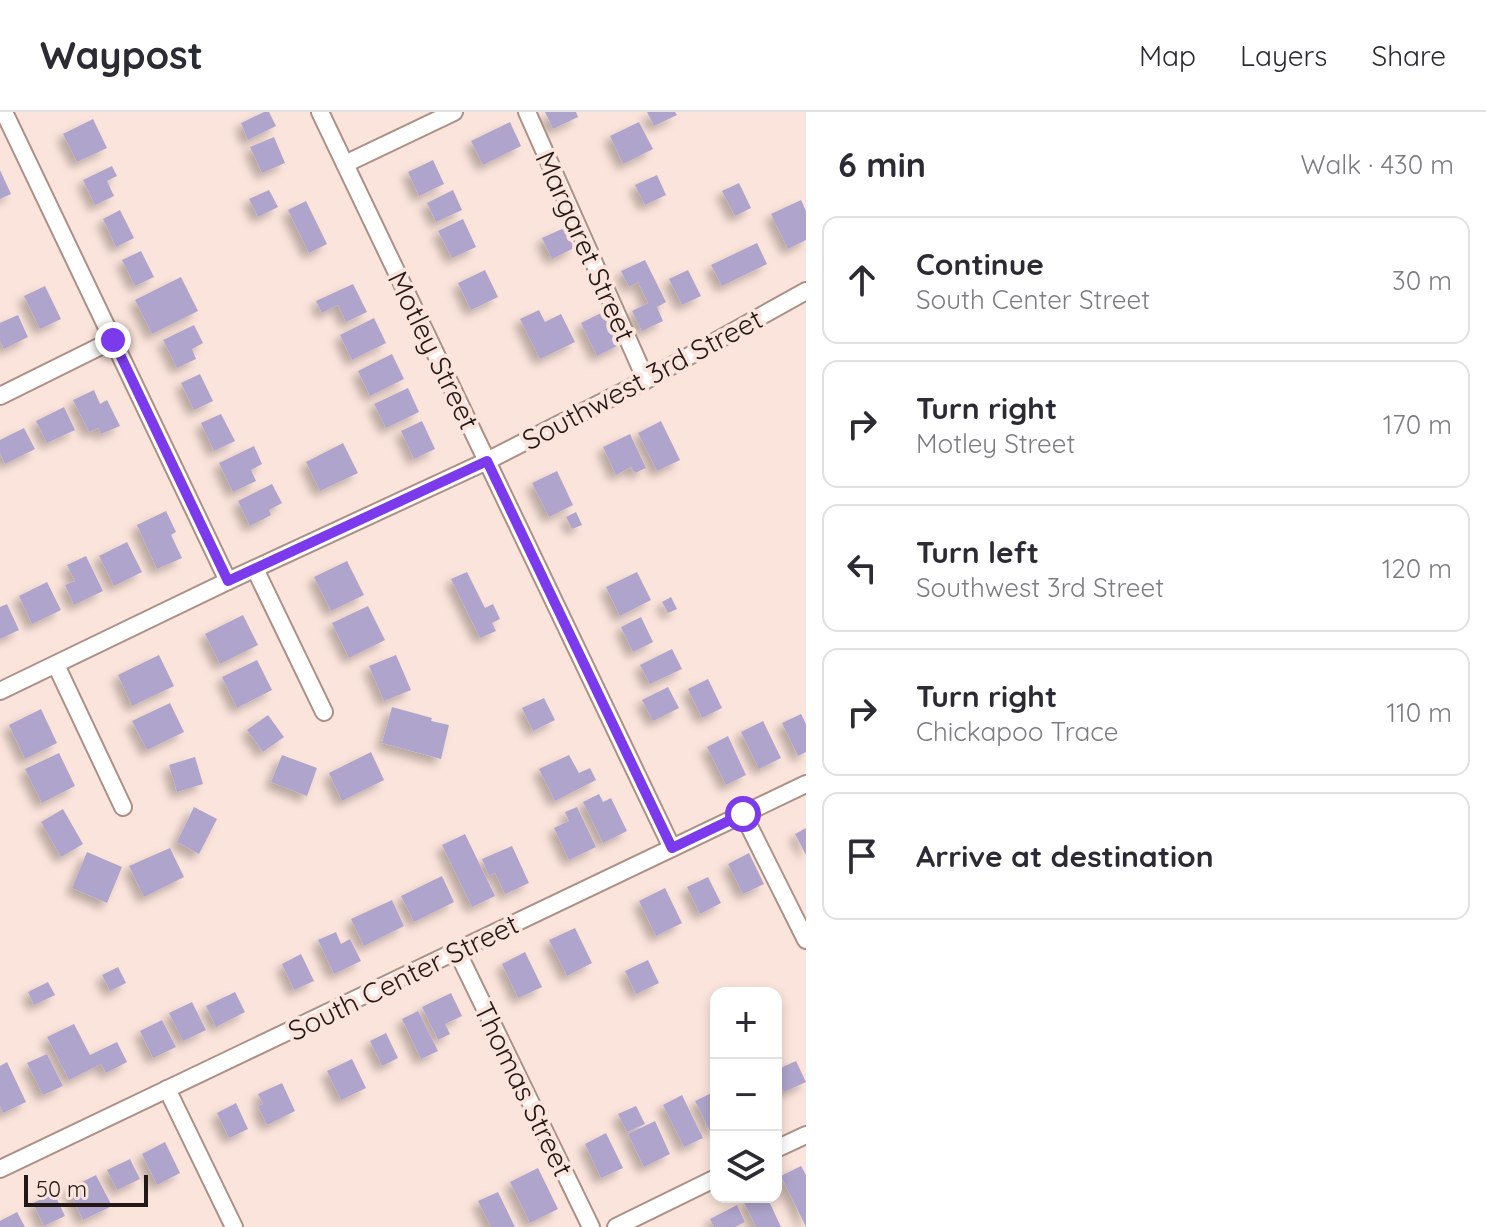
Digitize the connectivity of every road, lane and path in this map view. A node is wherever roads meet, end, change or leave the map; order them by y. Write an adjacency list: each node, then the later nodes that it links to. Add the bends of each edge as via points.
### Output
1 (4, 112): 7 (street)
2 (320, 112): 5 (street, Motley Street)
3 (454, 112): 5 (street)
4 (527, 112): 8 (street, Margaret Street)
5 (345, 164): 10 (street, Motley Street)
6 (806, 291): 8 (street, Southwest 3rd Street)
7 (113, 340): 9 (street); 12 (street)
8 (646, 380): 10 (street, Southwest 3rd Street)
9 (0, 396)
10 (487, 461): 11 (street, Southwest 3rd Street); 19 (street, Motley Street)
11 (255, 569): 12 (street, Southwest 3rd Street); 15 (street)
12 (228, 581): 13 (street, Southwest 3rd Street)
13 (56, 665): 14 (street, Southwest 3rd Street); 17 (street)
14 (0, 691)
15 (324, 712)
16 (806, 784): 18 (street, South Center Street)
17 (123, 807)
18 (743, 814): 19 (street, South Center Street); 20 (street)
19 (672, 848): 21 (street, South Center Street)
20 (806, 940)
21 (457, 951): 22 (street, South Center Street); 28 (street, Thomas Street)
22 (167, 1089): 25 (street, South Center Street); 27 (street)
23 (806, 1135): 24 (street)
24 (782, 1146)
25 (0, 1169)
26 (710, 1181): 29 (street)
27 (234, 1227)
28 (591, 1227)
29 (616, 1227)

